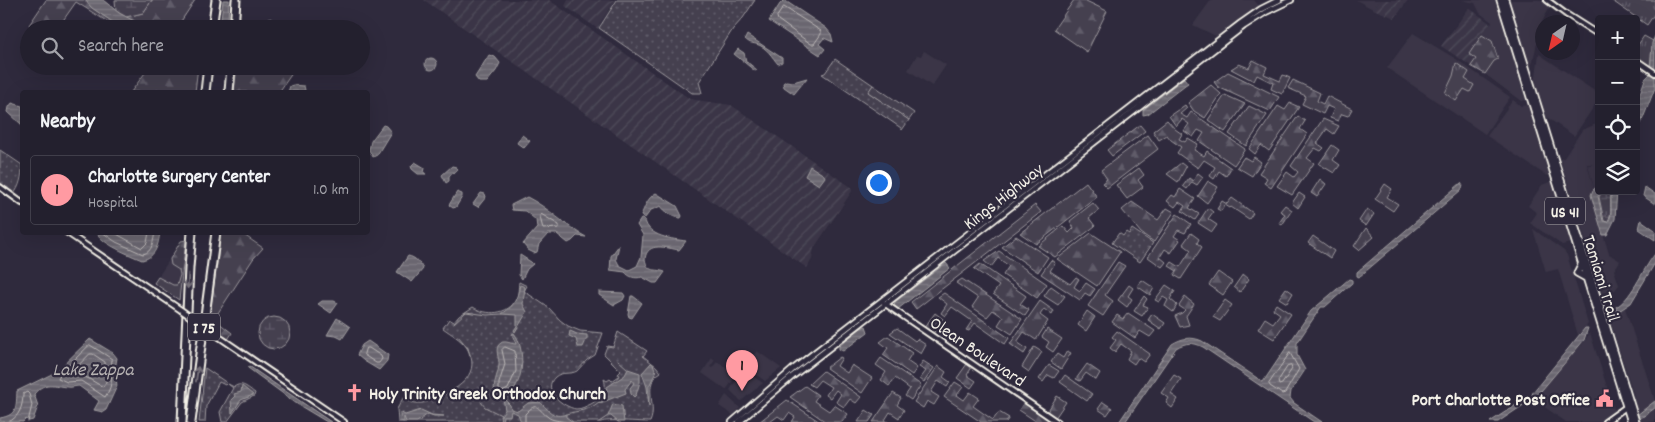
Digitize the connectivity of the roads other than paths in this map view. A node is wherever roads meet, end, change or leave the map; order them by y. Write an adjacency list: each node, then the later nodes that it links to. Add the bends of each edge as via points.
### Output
1 (216, 0): 8 (highway)
2 (236, 0): 9 (highway)
3 (1279, 0): 24 (main road, Kings Highway, via 1241,22)
4 (1291, 0): 24 (main road, Kings Highway, via 1244,26)
5 (1500, 0): 10 (main road, Tamiami Trail / US 41)
6 (1505, 0): 10 (main road, Tamiami Trail / US 41)
7 (1547, 0): 11 (street)
8 (213, 20)
9 (235, 20)
10 (1513, 32): 18 (main road, Tamiami Trail / US 41); 18 (main road, Tamiami Trail / US 41)
11 (1595, 32)
12 (1640, 63): 13 (street)
13 (1655, 73)
14 (207, 75): 16 (highway)
15 (230, 75): 17 (highway)
16 (205, 90)
17 (229, 90)
18 (1553, 164): 25 (main road, Tamiami Trail / US 41); 25 (main road, Tamiami Trail / US 41)
19 (0, 187): 20 (street)
20 (20, 202)
21 (70, 235): 29 (street, bridge)
22 (192, 235): 27 (highway, I 75, one-way to 27)
23 (216, 235): 28 (highway, I 75, one-way to 23)
24 (884, 303): 30 (main road, Kings Highway, via 792,370); 31 (main road, Kings Highway); 32 (street, Olean Boulevard)
25 (1626, 405): 26 (main road, Tamiami Trail / US 41); 33 (street); 34 (main road, Tamiami Trail / US 41)
26 (1630, 419)
27 (182, 422)
28 (191, 422)
29 (344, 422)
30 (732, 422)
31 (739, 422)
32 (1057, 422)
33 (1605, 422)
34 (1636, 422)

